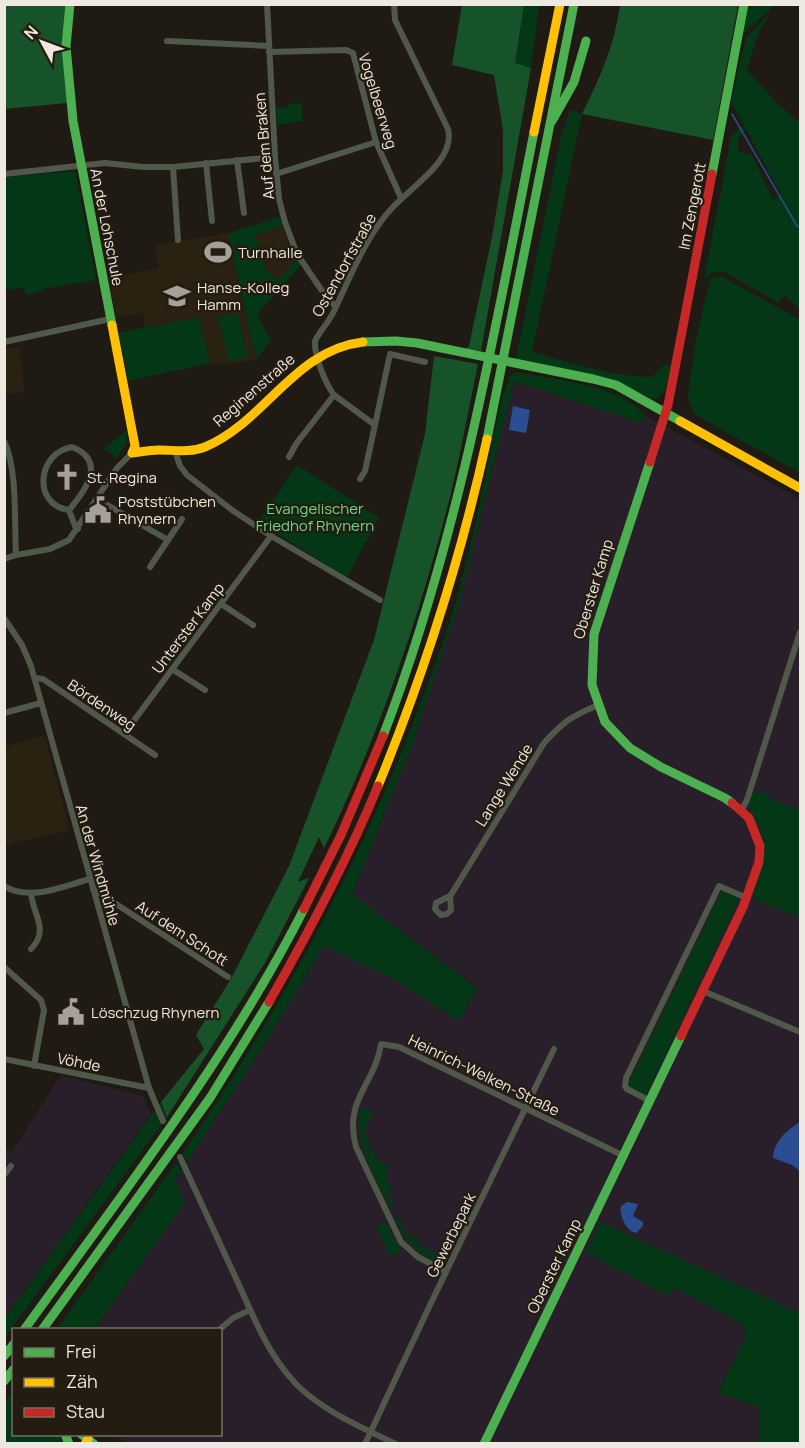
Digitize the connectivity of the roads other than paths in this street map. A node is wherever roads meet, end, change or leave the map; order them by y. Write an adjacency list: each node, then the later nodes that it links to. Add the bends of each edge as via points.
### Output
1 (70, 4): 15 (main road, An der Lohschule, via 66,63)
2 (267, 4): 9 (street, Auf dem Braken)
3 (394, 4): 19 (street, Ostendorfstraße, via 395,20 450,135 440,162)
4 (574, 4): 10 (main road)
5 (744, 4): 29 (main road, Im Zengerott)
6 (558, 7): 84 (main road, via 450,531 410,665 380,746 324,871 239,1025 169,1132)
7 (167, 41): 9 (street, Vogelbeerweg)
8 (586, 41): 10 (main road, via 568,99)
9 (269, 49): 11 (street, Vogelbeerweg, via 351,51); 12 (street, Auf dem Braken)
10 (550, 124): 85 (main road, via 473,503 424,666 366,815 313,924 210,1098)
11 (376, 142): 18 (street); 19 (street, Vogelbeerweg)
12 (275, 157): 13 (street); 18 (street, Auf dem Braken)
13 (237, 160): 14 (street); 20 (street)
14 (206, 163): 16 (street); 21 (street)
15 (81, 166): 16 (street, via 105,163); 17 (street); 24 (main road, An der Lohschule)
16 (173, 167): 22 (street)
17 (4, 174)
18 (276, 174): 23 (street, Auf dem Braken, via 285,222 297,254)
19 (401, 198): 23 (street, Ostendorfstraße, via 378,225)
20 (244, 213)
21 (213, 221)
22 (178, 240)
23 (336, 306): 26 (street, Ostendorfstraße, via 315,340)
24 (110, 319): 25 (street); 33 (main road, An der Lohschule, via 135,446)
25 (4, 342)
26 (318, 356): 28 (street, via 326,383); 29 (main road, Reginenstraße, via 346,345 382,340 404,342 594,379); 32 (main road, Reginenstraße, via 220,439 198,449)
27 (425, 362): 30 (street, via 390,354)
28 (334, 394): 30 (street); 34 (street)
29 (666, 412): 36 (main road, Reginenstraße); 55 (main road, Oberster Kamp, via 594,634 589,673)
30 (375, 424): 35 (street)
31 (4, 441): 43 (street, via 12,473)
32 (175, 451): 33 (main road, Reginenstraße); 41 (street, via 187,475)
33 (132, 453): 37 (street, via 119,465)
34 (290, 457)
35 (360, 478)
36 (801, 488)
37 (97, 499): 40 (street); 42 (street)
38 (69, 510): 38 (street, via 91,473 89,457 72,447 56,453 43,472 51,501); 40 (street)
39 (182, 519): 42 (street)
40 (78, 529): 43 (street, via 58,546)
41 (271, 536): 46 (street); 47 (street, Unterster Kamp)
42 (168, 540): 45 (street)
43 (16, 555): 44 (street)
44 (4, 559)
45 (150, 567)
46 (380, 600)
47 (221, 604): 49 (street); 51 (street, Unterster Kamp)
48 (4, 618): 52 (street, An der Windmühle, via 22,645)
49 (253, 625)
50 (801, 632): 59 (street)
51 (172, 669): 53 (street); 57 (street, Unterster Kamp)
52 (35, 678): 54 (street, An der Windmühle); 57 (street, Bördenweg, via 43,679)
53 (205, 690)
54 (41, 703): 56 (street); 60 (street, An der Windmühle)
55 (596, 705): 59 (main road, Oberster Kamp, via 611,731 627,746); 64 (street, Lange Wende, via 561,724 544,743)
56 (4, 714)
57 (124, 734): 58 (street, Bördenweg)
58 (155, 755)
59 (741, 811): 65 (main road, Oberster Kamp, via 756,830 760,848)
60 (90, 879): 62 (street, An der Windmühle); 63 (street)
61 (7, 887): 63 (street)
62 (92, 888): 68 (street, Auf dem Schott); 74 (street, An der Windmühle)
63 (31, 893): 66 (street, via 41,933)
64 (450, 896)
65 (747, 898): 69 (main road, Oberster Kamp); 75 (street, via 719,886 626,1078 627,1089)
66 (31, 949)
67 (4, 967): 73 (street, via 41,1000 44,1010)
68 (228, 977)
69 (703, 991): 70 (street); 75 (main road, Oberster Kamp)
70 (801, 1032)
71 (554, 1048): 76 (street, Gewerbepark)
72 (4, 1059): 73 (street, Vöhde)
73 (34, 1066): 74 (street, Vöhde)
74 (149, 1088): 77 (street, An der Windmühle)
75 (650, 1101): 78 (main road, Oberster Kamp)
76 (526, 1108): 78 (street, Heinrich-Welken-Straße); 82 (street, Gewerbepark); 82 (street, Heinrich-Welken-Straße, via 399,1047 381,1044 379,1058 352,1117 356,1147 401,1242 418,1257)
77 (164, 1121)
78 (624, 1156): 90 (main road, Oberster Kamp)
79 (180, 1157): 83 (street)
80 (12, 1166): 81 (street)
81 (4, 1175)
82 (446, 1272): 87 (street, Gewerbepark)
83 (250, 1310): 86 (street); 87 (street, via 282,1366 306,1393)
84 (25, 1328)
85 (43, 1328)
86 (220, 1328)
87 (371, 1432): 88 (street, Gewerbepark); 89 (street)
88 (365, 1443)
89 (396, 1443)
90 (484, 1443)

